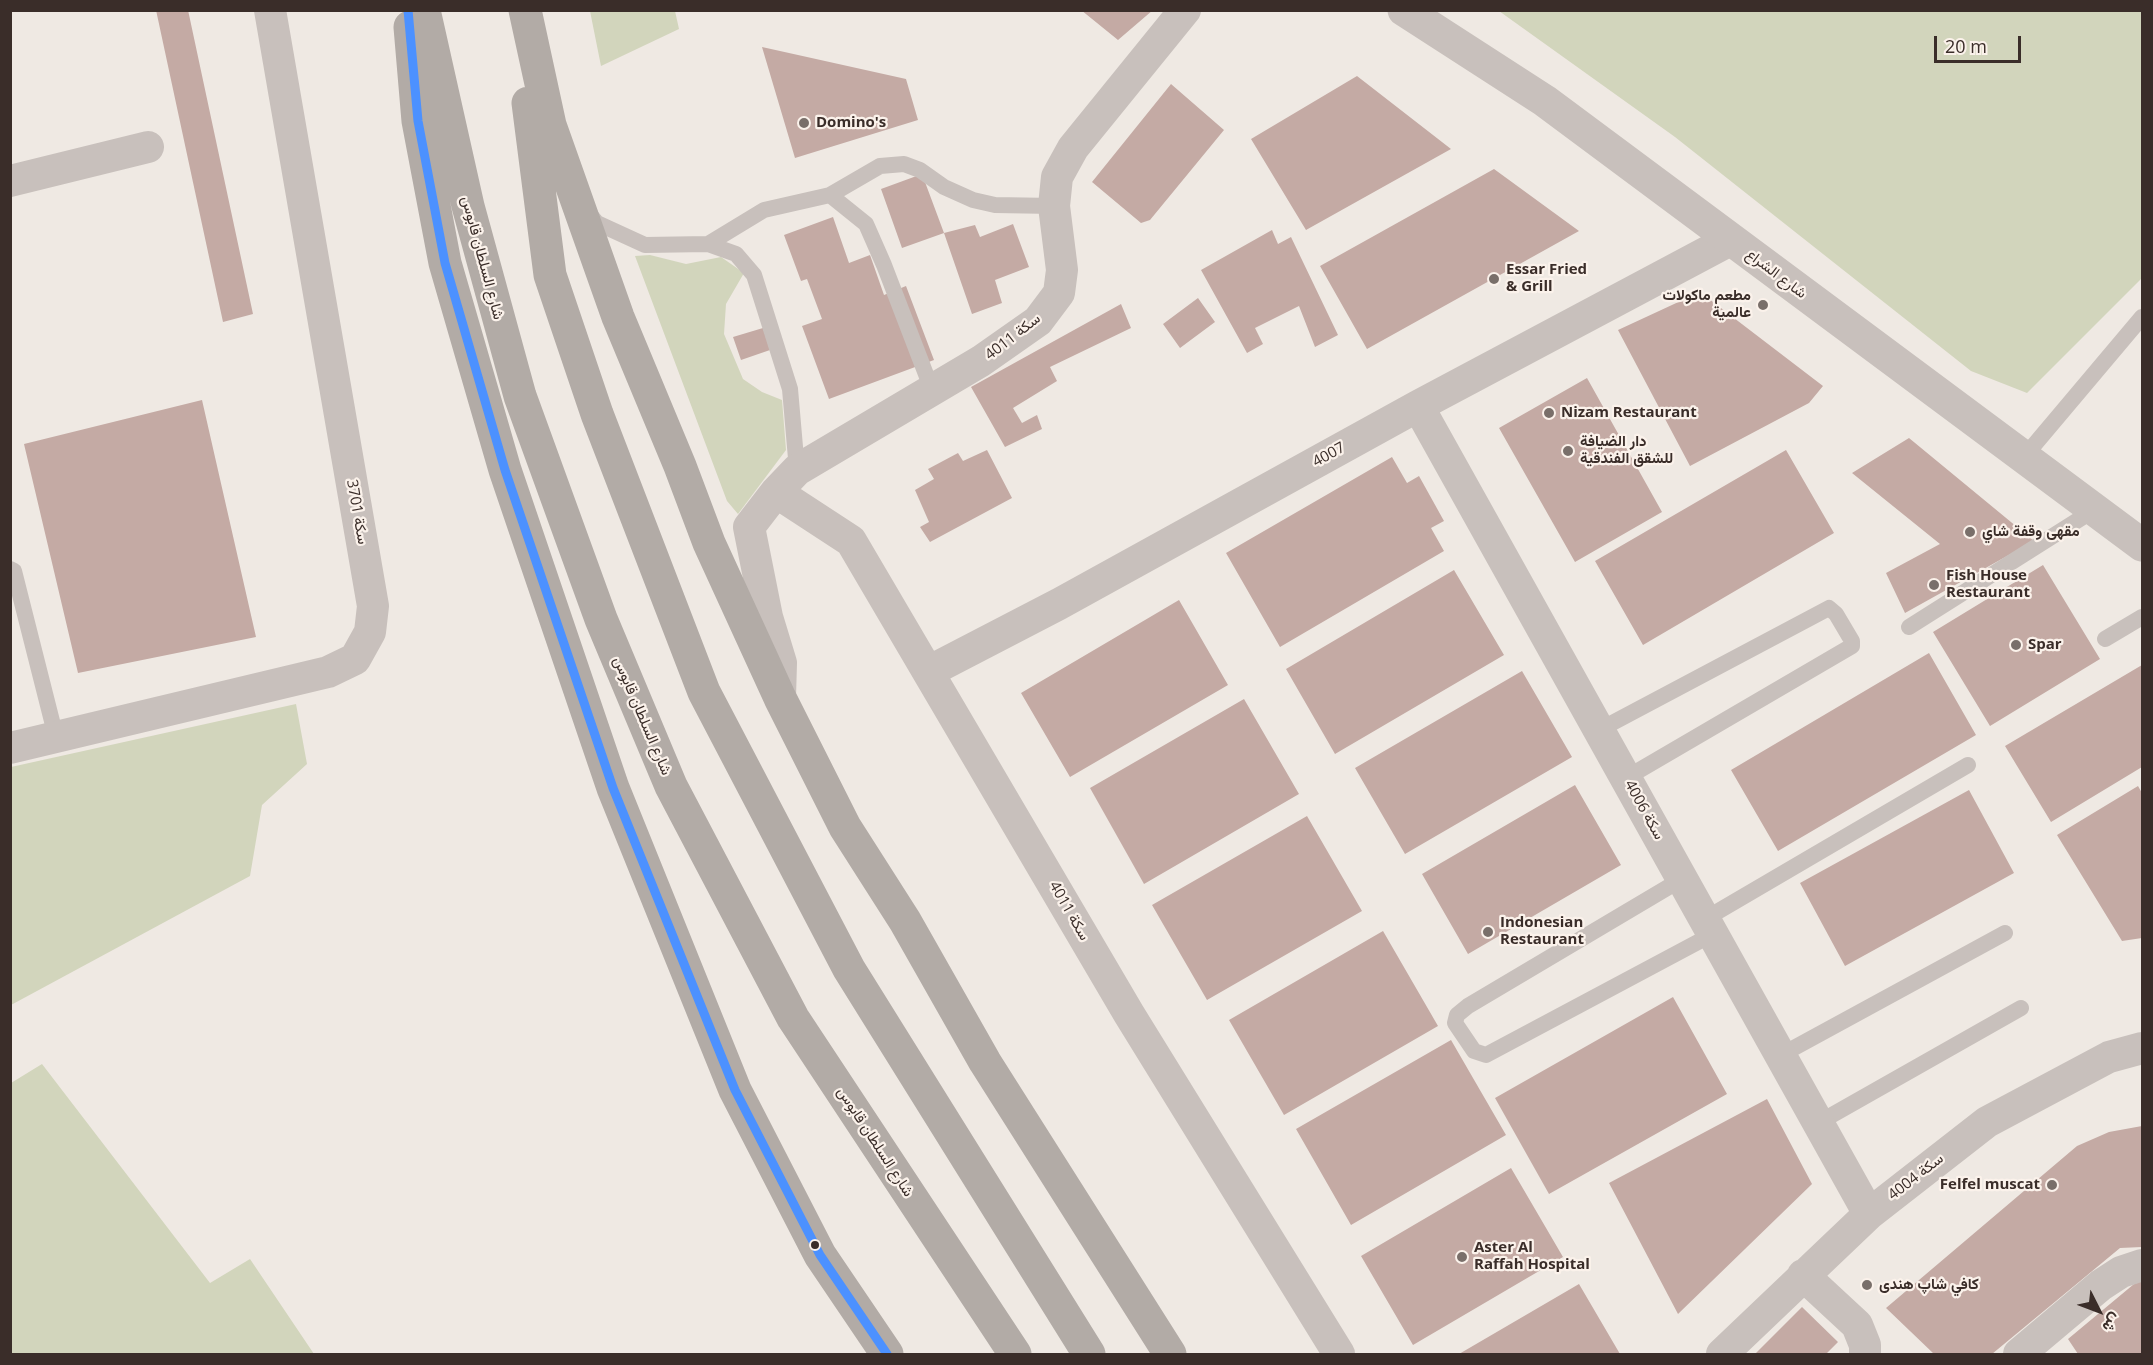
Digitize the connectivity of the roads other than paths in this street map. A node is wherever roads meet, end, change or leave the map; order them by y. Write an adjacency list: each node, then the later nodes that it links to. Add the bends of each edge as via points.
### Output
1 (270, 10): 29 (street, سكة 3701, via 373,606 370,633 355,659 328,672)
2 (408, 10): 43 (highway, via 418,121 445,262 505,470 613,788 735,1090 820,1255)
3 (424, 10): 44 (highway, شارع السلطان قابوس, via 468,206 520,396 601,619 671,786 793,1018)
4 (517, 10): 45 (highway, via 550,275 597,414 704,692 849,969)
5 (525, 10): 11 (highway, via 550,125)
6 (1185, 10): 12 (street, سكة 4011, via 1073,148 1057,177)
7 (1404, 10): 13 (street, شارع الشراع, via 1545,101)
8 (148, 147): 9 (street)
9 (10, 181)
10 (830, 195): 12 (lane, via 880,166 904,164 973,200 995,205); 14 (lane, via 764,210); 16 (lane, via 866,225)
11 (577, 200): 14 (lane, via 597,223 645,245); 27 (highway, via 618,317 709,543)
12 (1054, 206): 16 (street, سكة 4011, via 1062,270 1059,293 1038,321)
13 (1730, 240): 17 (street, 4007); 18 (street, شارع الشراع)
14 (708, 244): 19 (lane, via 736,254 754,275 790,389)
15 (2142, 317): 18 (lane)
16 (932, 390): 19 (street, سكة 4011)
17 (1418, 406): 26 (street, 4007); 28 (street, سكة 4006)
18 (2024, 457): 20 (street, شارع الشراع)
19 (786, 481): 26 (street, سكة 4011, via 851,541); 27 (street, سكة 4011, via 749,527 767,617 781,663)
20 (2094, 510): 21 (street, شارع الشراع); 24 (lane)
21 (2142, 545)
22 (10, 568): 29 (lane, via 14,571)
23 (2142, 616): 25 (lane)
24 (1909, 627)
25 (2105, 639)
26 (928, 672): 47 (street, سكة 4011, via 1129,1014)
27 (780, 698): 46 (highway, via 846,827 985,1062)
28 (1599, 730): 32 (street, سكة 4006); 32 (lane, via 1829,608 1852,641 1852,646)
29 (56, 737): 30 (street, سكة 3701)
30 (10, 748)
31 (1968, 765): 34 (lane)
32 (1626, 778): 33 (street, سكة 4006)
33 (1682, 879): 34 (street, سكة 4006); 34 (lane, via 1468,1006 1457,1015 1455,1023 1474,1051 1486,1055)
34 (1709, 927): 38 (street, سكة 4006)
35 (2005, 933): 38 (lane)
36 (2021, 1008): 39 (lane)
37 (2142, 1048): 40 (street, سكة 4004, via 2109,1057 1987,1122)
38 (1780, 1055): 39 (street, سكة 4006)
39 (1818, 1123): 40 (street, سكة 4006)
40 (1869, 1214): 42 (street, سكة 4004)
41 (2142, 1266): 50 (street, via 2121,1272 2102,1285)
42 (1803, 1275): 48 (street, سكة 4004); 49 (street, via 1857,1325)
43 (886, 1354)
44 (1015, 1354)
45 (1089, 1354)
46 (1170, 1354)
47 (1339, 1354)
48 (1722, 1354)
49 (1865, 1354)
50 (2020, 1354)

